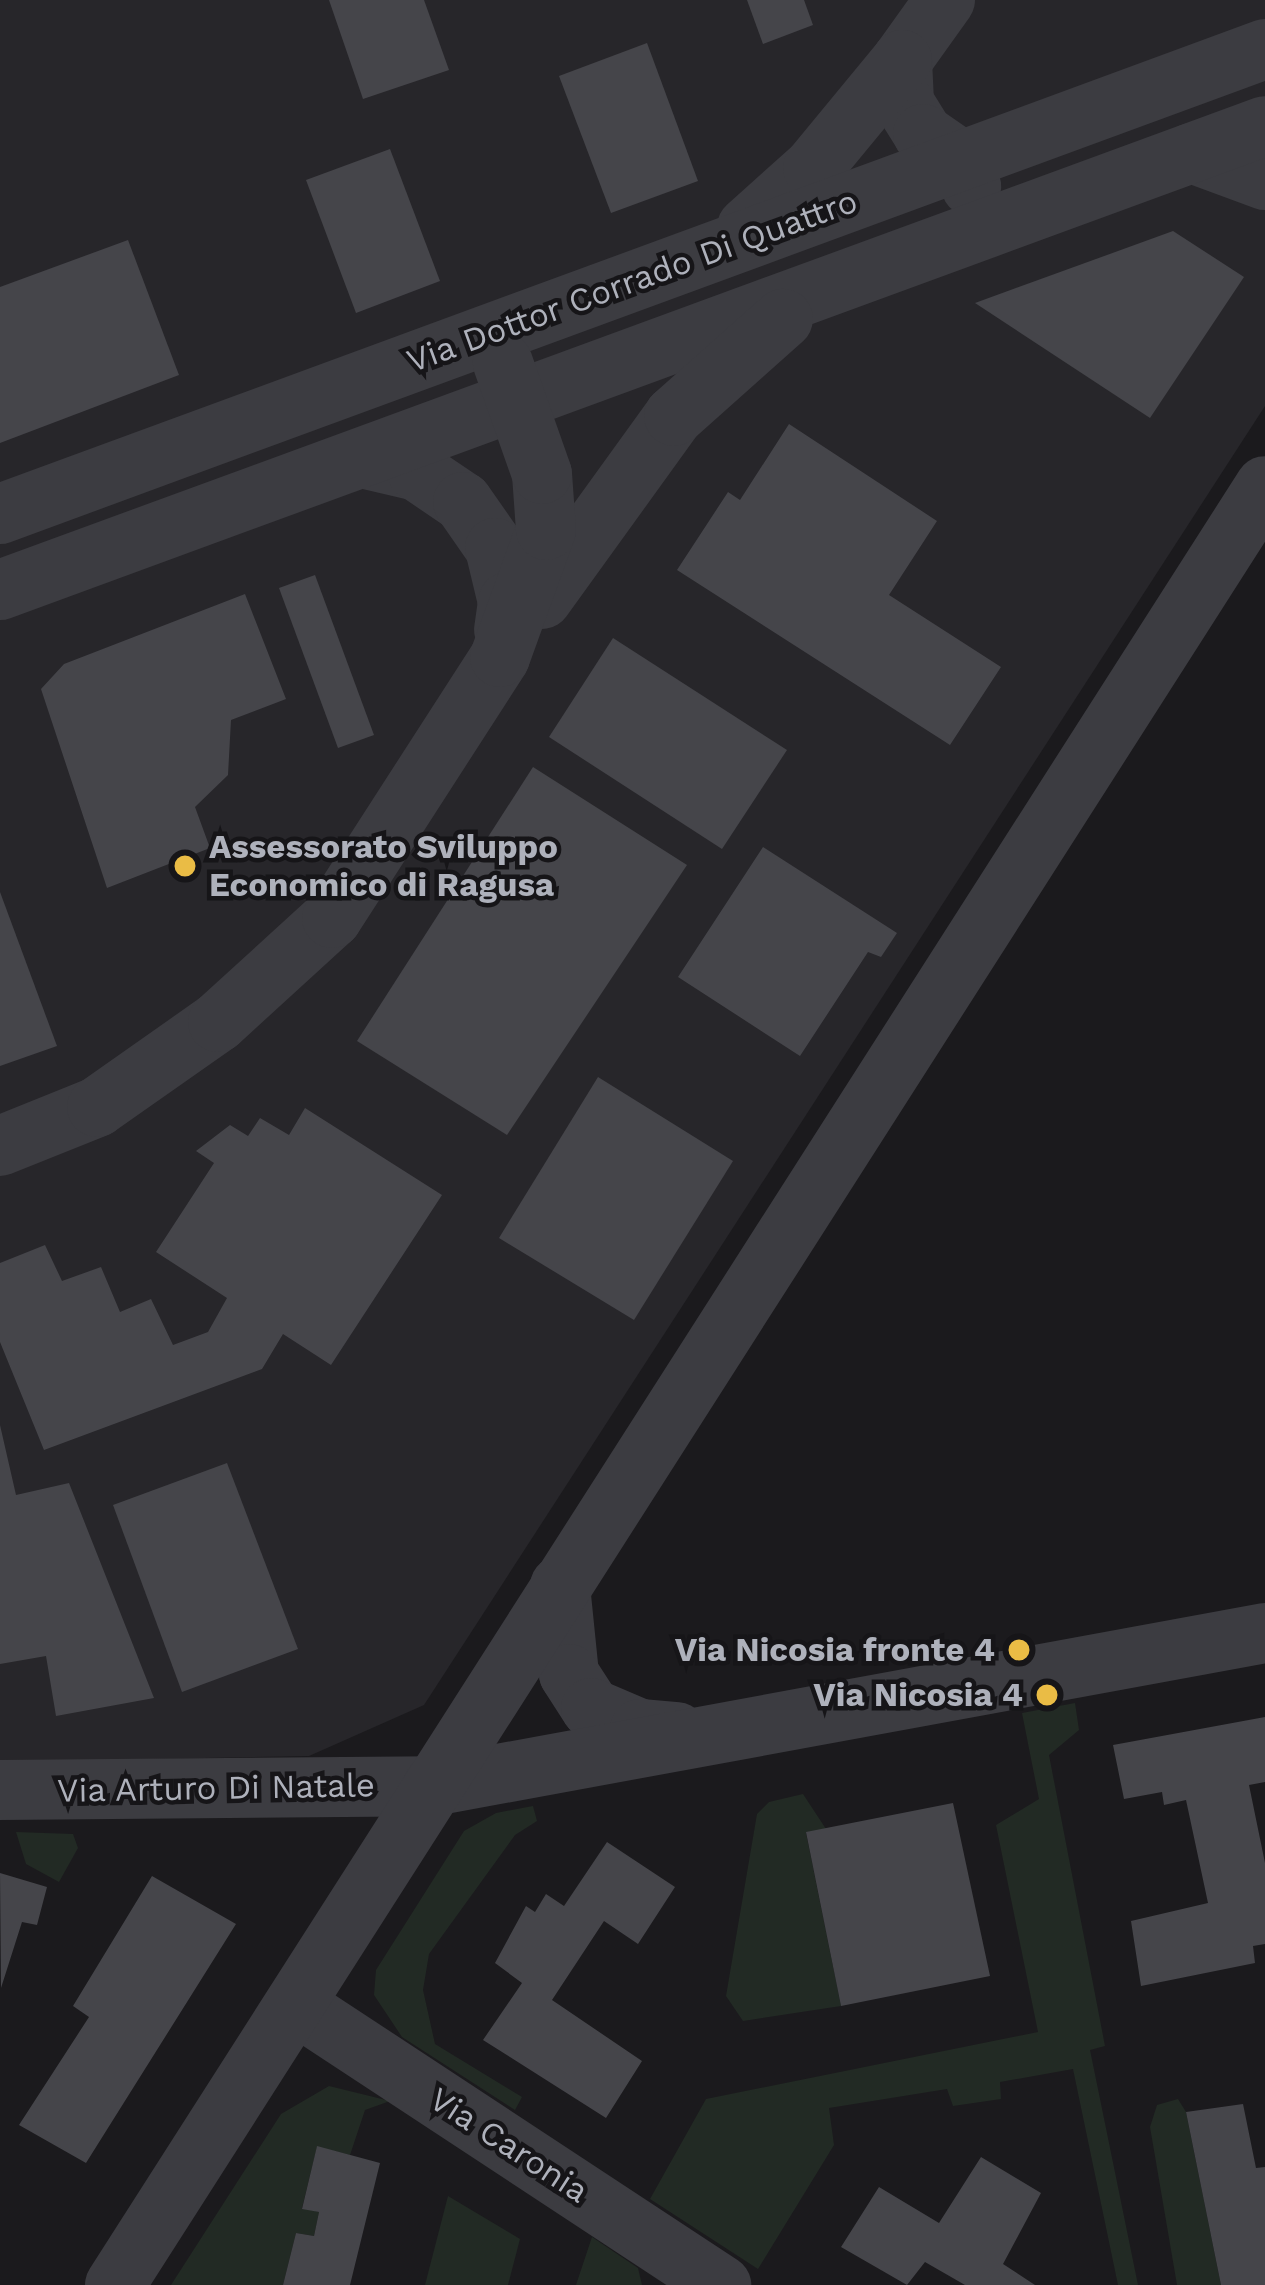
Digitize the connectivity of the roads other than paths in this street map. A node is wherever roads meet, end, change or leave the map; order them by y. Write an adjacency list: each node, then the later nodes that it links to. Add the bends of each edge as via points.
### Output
1 (945, 0): 3 (street)
2 (1264, 50): 6 (street, Via Dottor Corrado Di Quattro)
3 (902, 60): 6 (street, via 904,103 923,134); 9 (street, via 813,168)
4 (1265, 126): 5 (street)
5 (1192, 153): 7 (street); 8 (street)
6 (962, 160): 8 (street); 9 (street, Via Dottor Corrado Di Quattro)
7 (1265, 180)
8 (986, 227): 10 (street)
9 (725, 247): 11 (street, Via Dottor Corrado Di Quattro)
10 (834, 282): 12 (street); 17 (street, via 747,345 674,416)
11 (492, 332): 12 (street); 15 (street, Via Dottor Corrado Di Quattro)
12 (517, 401): 13 (street); 17 (street, via 542,474 546,530)
13 (362, 458): 16 (street); 17 (street, via 417,471 464,502 485,533 508,602)
14 (1265, 485): 19 (street)
15 (0, 514)
16 (0, 590)
17 (500, 658): 18 (street, via 332,918 218,1022 114,1095)
18 (0, 1147)
19 (560, 1586): 21 (street, via 569,1674 591,1708 640,1729); 22 (street)
20 (1265, 1633): 21 (street, Via Arturo Di Natale)
21 (713, 1735): 22 (street, Via Arturo Di Natale)
22 (433, 1786): 23 (street, Via Arturo Di Natale); 24 (street)
23 (0, 1790)
24 (298, 2006): 25 (street, Via Caronia); 26 (street)
25 (705, 2281)
26 (115, 2285)

